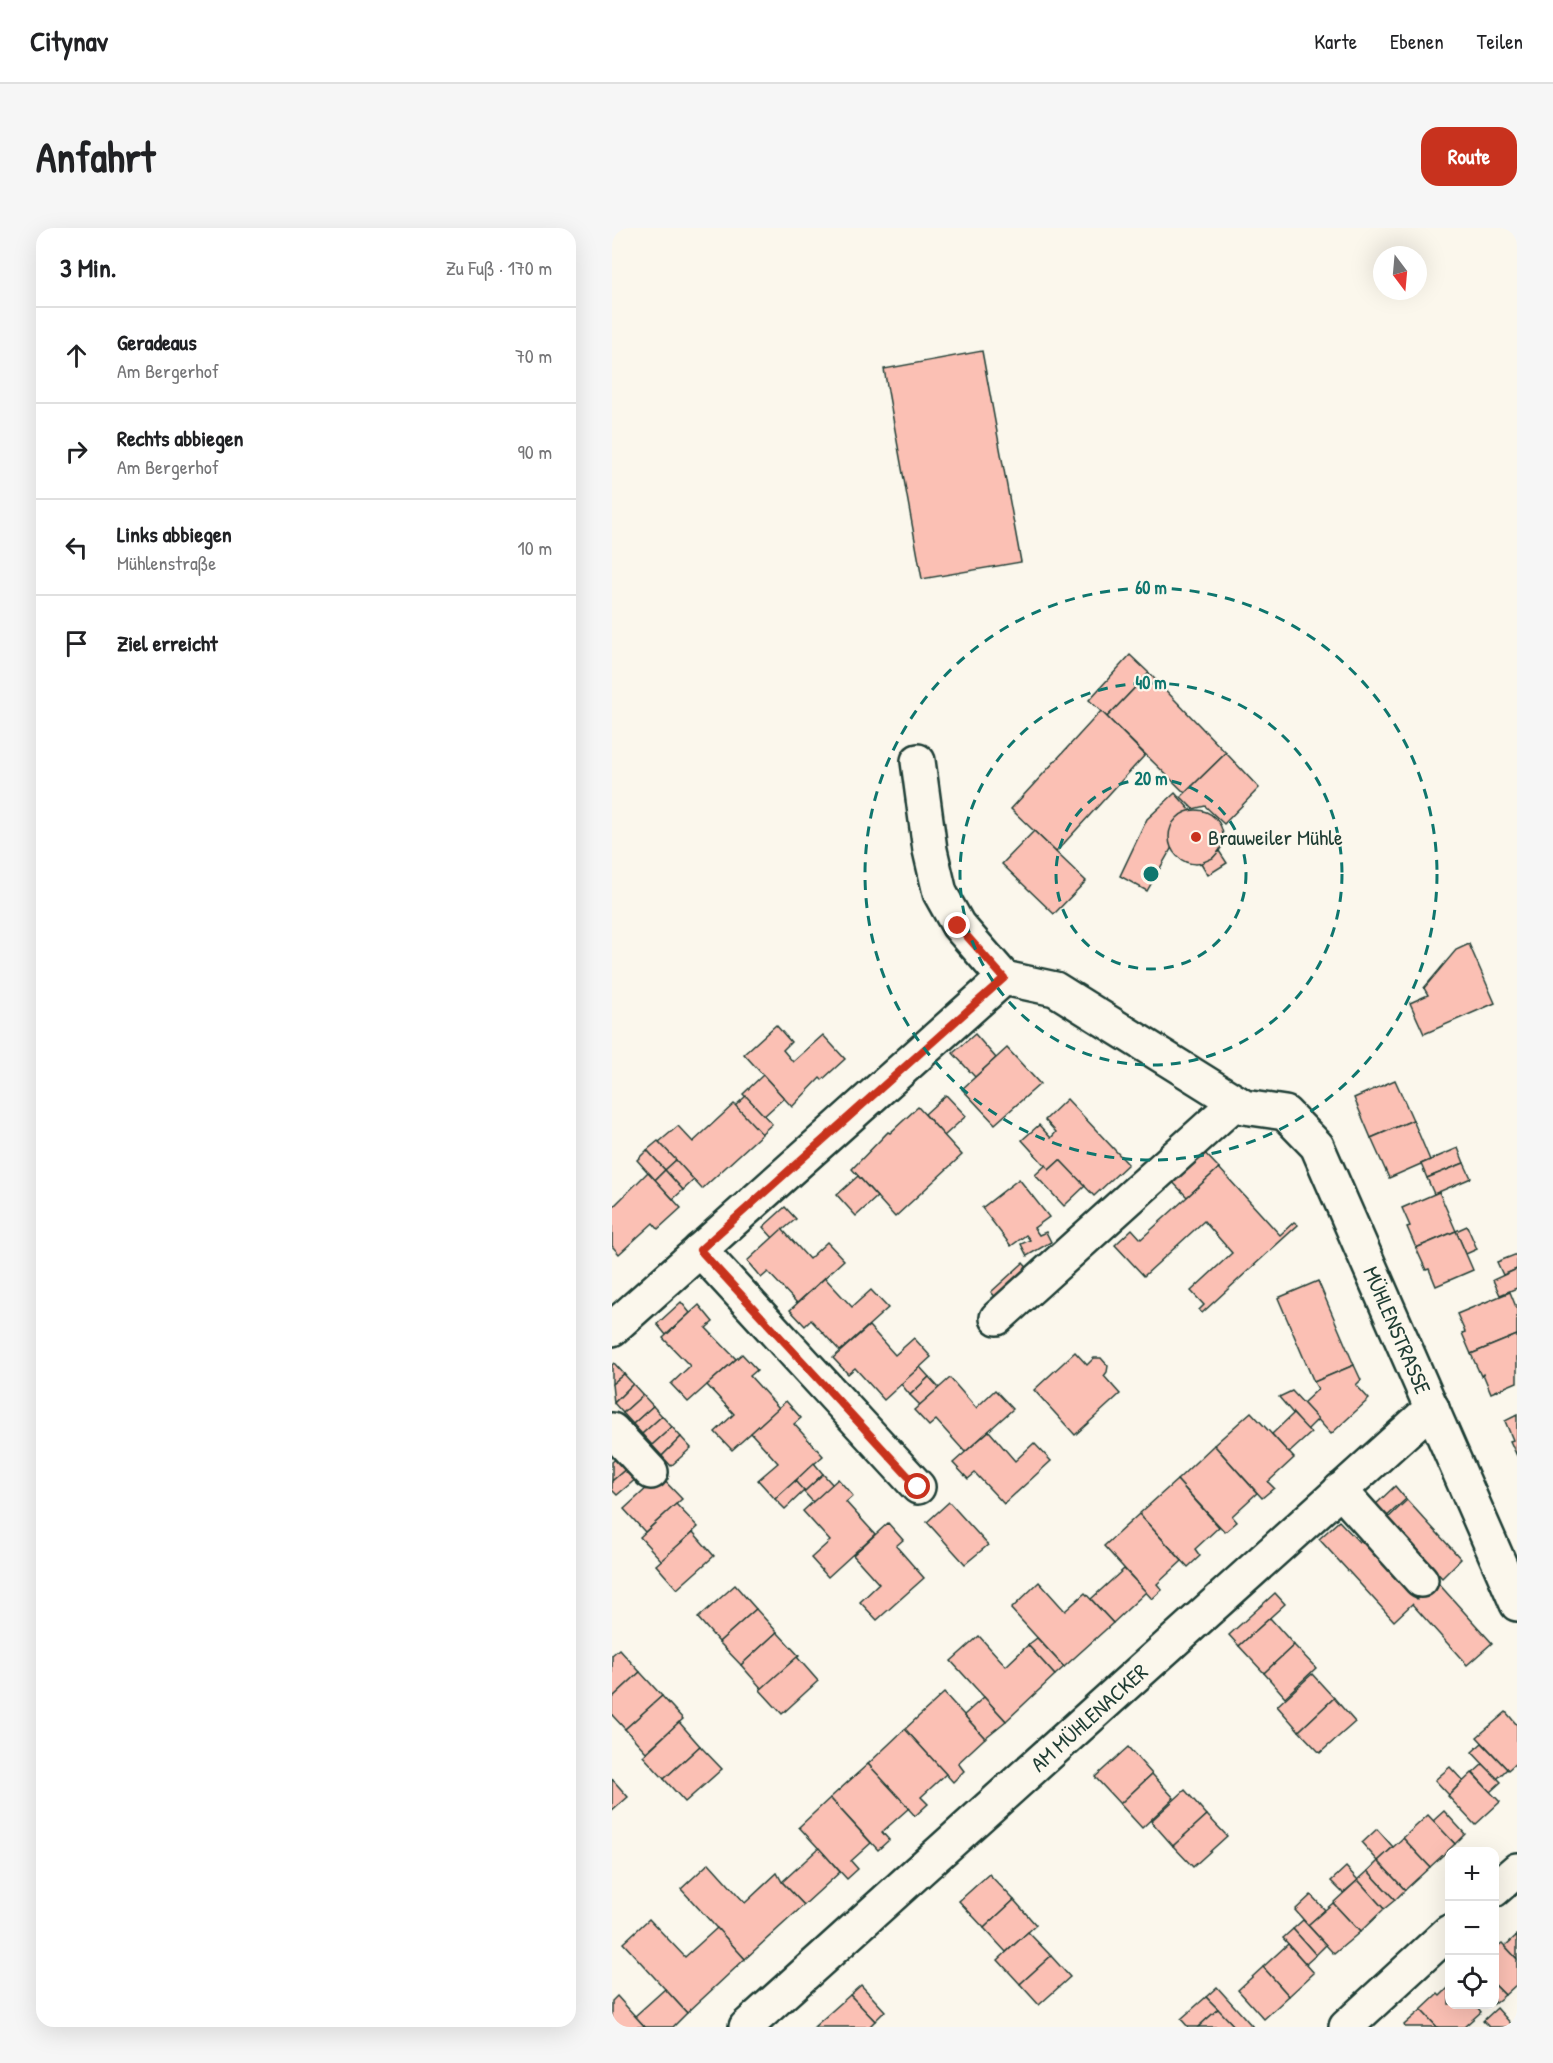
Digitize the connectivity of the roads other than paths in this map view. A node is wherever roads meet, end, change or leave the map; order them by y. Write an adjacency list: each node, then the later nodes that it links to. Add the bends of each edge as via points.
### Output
1 (918, 761): 2 (street, via 940,893 958,926)
2 (1004, 978): 3 (street, MÜHLENSTRASSE, via 1055,989); 4 (street)
3 (1236, 1102): 5 (street); 7 (street, MÜHLENSTRASSE, via 1244,1107 1285,1113 1317,1146)
4 (700, 1250): 6 (street); 10 (street)
5 (997, 1318)
6 (612, 1329)
7 (1432, 1408): 11 (street, AM MÜHLENACKER); 13 (street, MÜHLENSTRASSE)
8 (612, 1430): 9 (street)
9 (651, 1472)
10 (918, 1487)
11 (1340, 1490): 12 (street); 17 (street, AM MÜHLENACKER)
12 (1421, 1580)
13 (1517, 1604)
14 (1517, 1869): 15 (street)
15 (1499, 1885)
16 (1445, 1936): 18 (street)
17 (746, 2027)
18 (1346, 2027)

